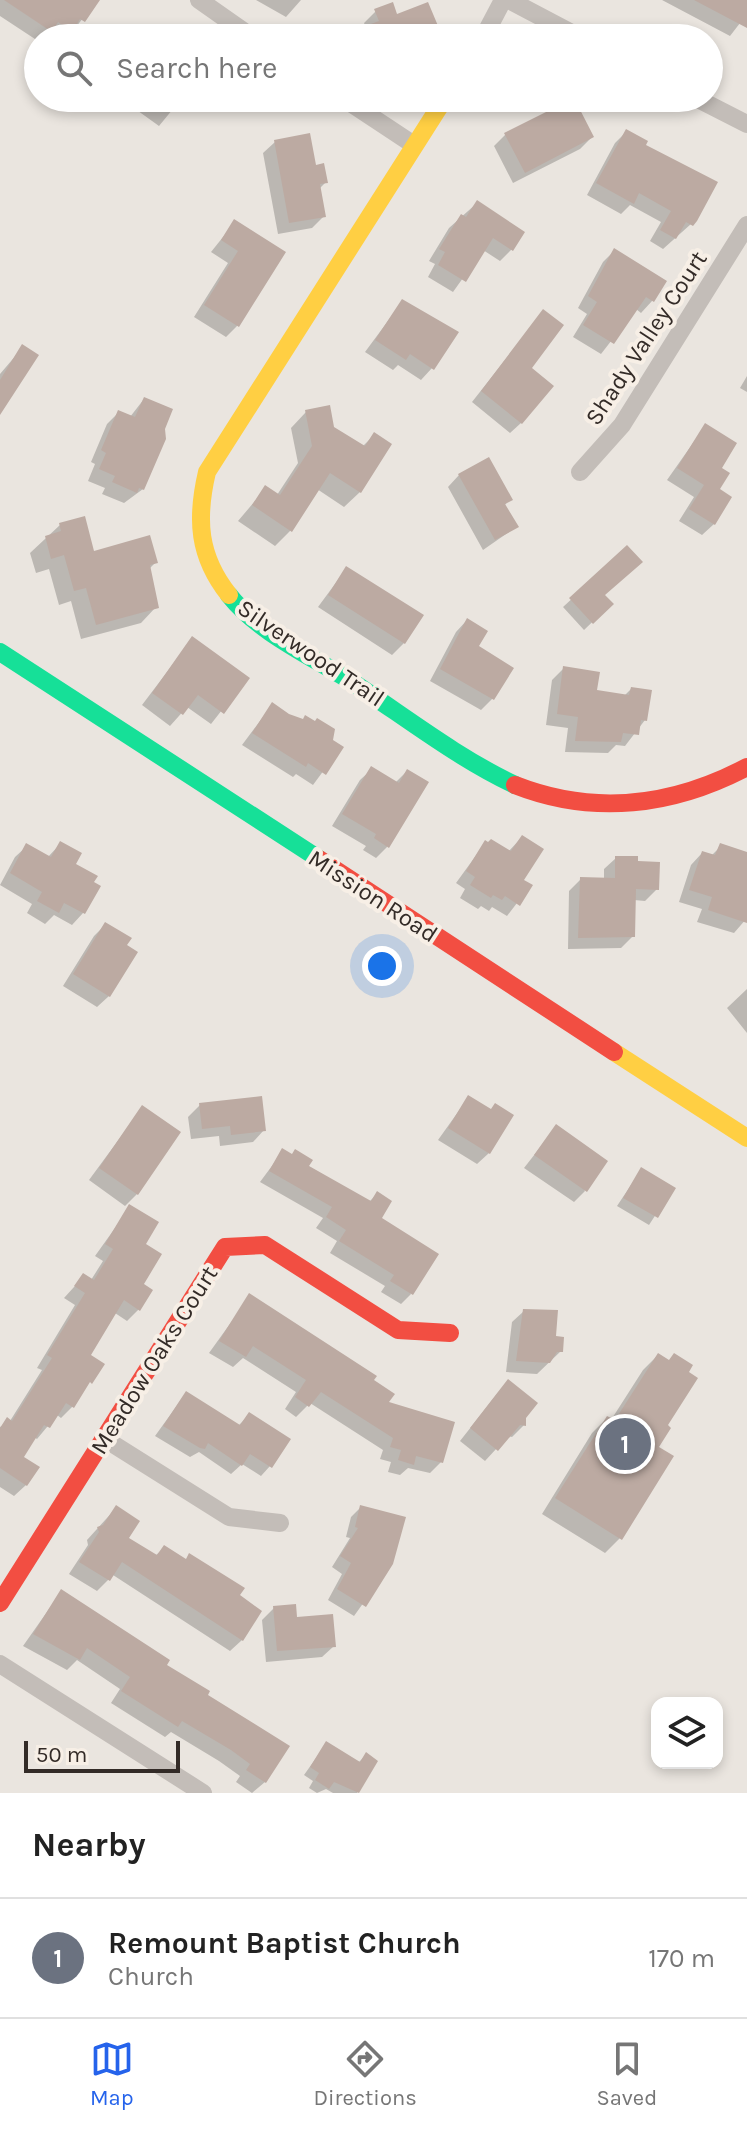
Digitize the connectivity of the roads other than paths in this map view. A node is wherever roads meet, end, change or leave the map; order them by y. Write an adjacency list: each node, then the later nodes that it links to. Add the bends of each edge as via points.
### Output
1 (199, 0): 4 (street)
2 (503, 0): 5 (street)
3 (509, 0): 6 (street)
4 (233, 24)
5 (490, 24)
6 (554, 24)
7 (364, 112): 11 (street)
8 (436, 112): 11 (street, Silverwood Trail)
9 (723, 112): 10 (street)
10 (747, 124)
11 (414, 145): 15 (street, Silverwood Trail, via 207,472 199,534 217,582 240,609 275,633 480,767 534,792 598,803 660,801 711,786)
12 (747, 225): 13 (street, Shady Valley Court, via 622,425)
13 (580, 472)
14 (0, 652): 16 (street, Mission Road)
15 (747, 767)
16 (747, 1138)
17 (450, 1333): 18 (street, Meadow Oaks Court, via 405,1333 265,1245 232,1244 225,1247)
18 (105, 1439): 19 (street, via 229,1517); 20 (street, Meadow Oaks Court)
19 (280, 1523)
20 (0, 1603)
21 (0, 1664): 22 (street)
22 (203, 1793)

